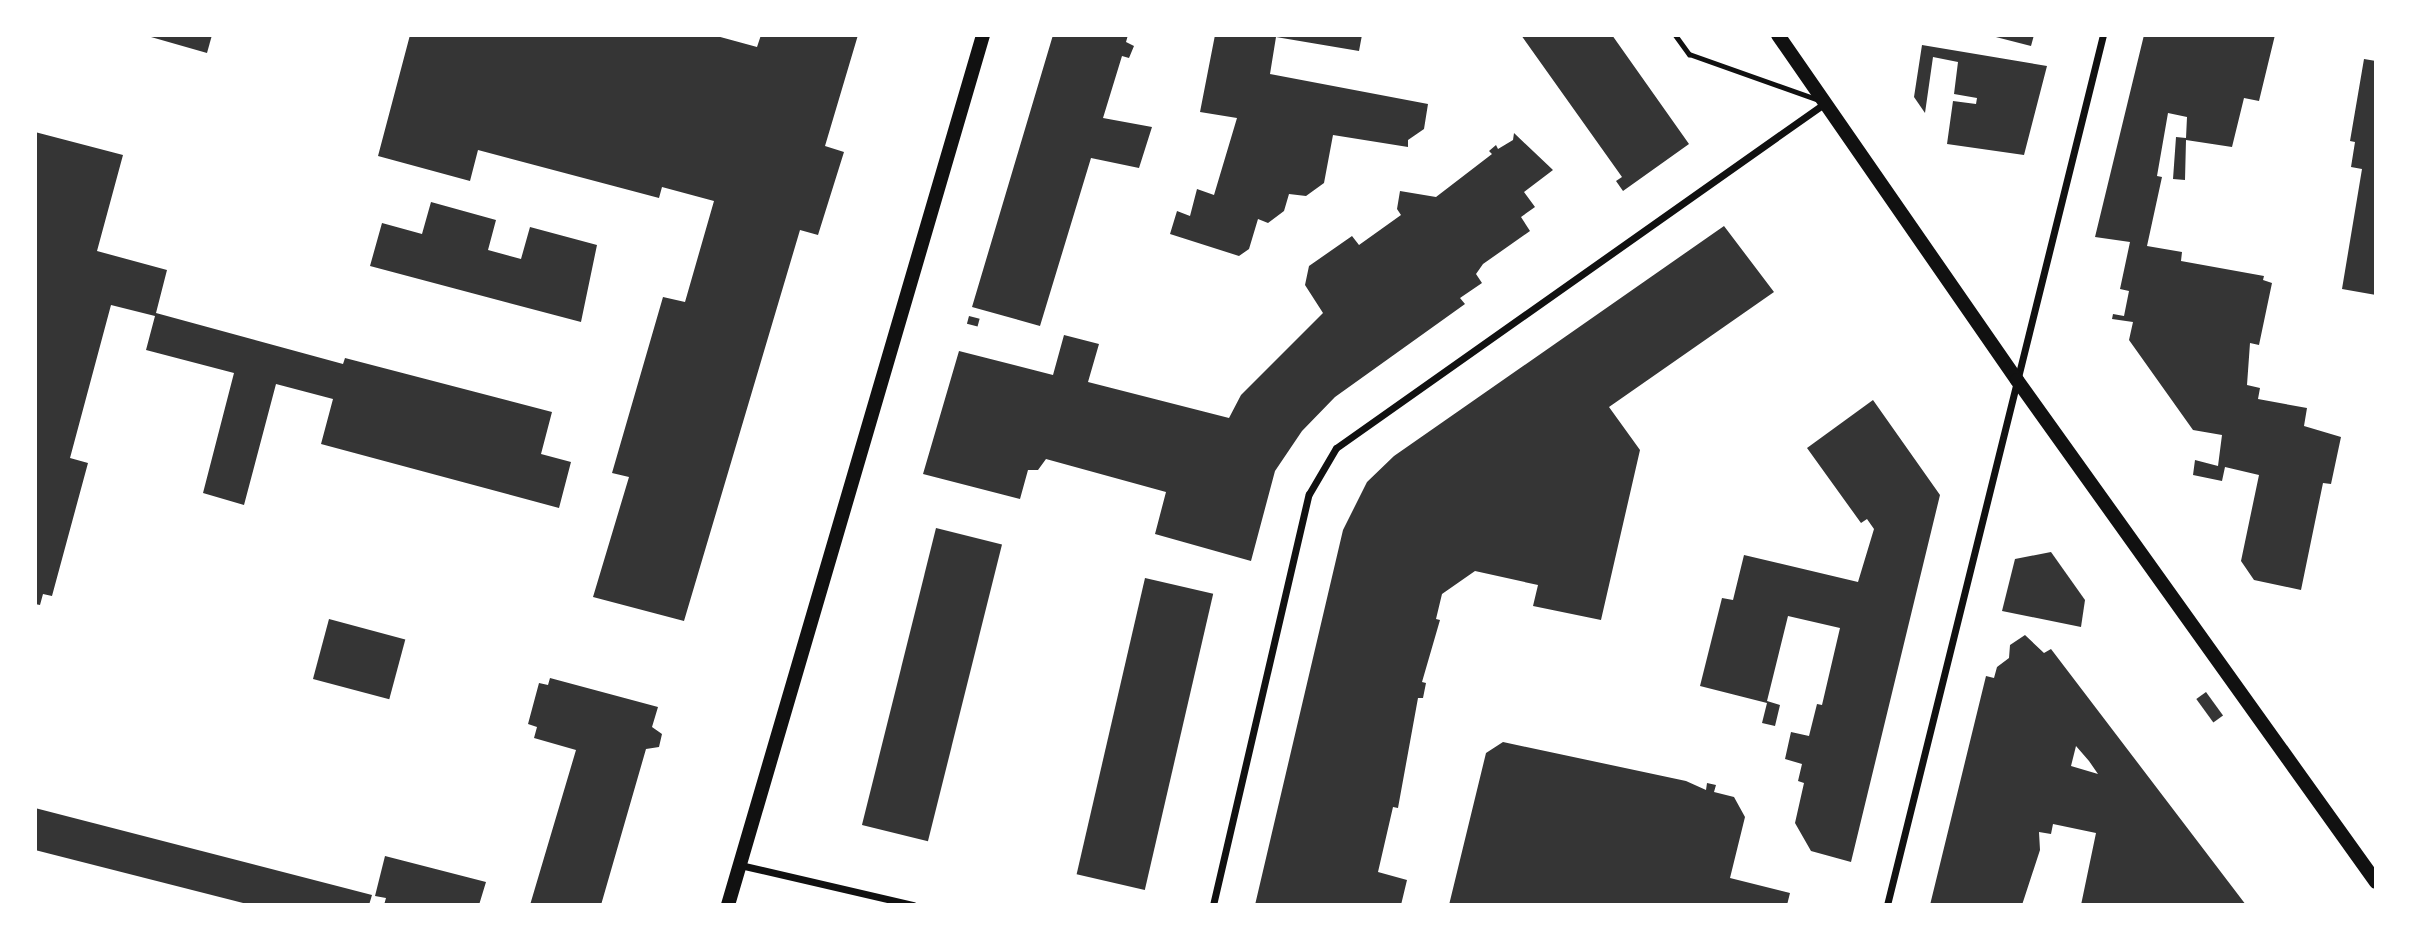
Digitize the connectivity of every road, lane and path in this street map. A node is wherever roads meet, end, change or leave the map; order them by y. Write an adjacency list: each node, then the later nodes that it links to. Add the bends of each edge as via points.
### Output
1 (983, 35): 7 (main road)
2 (1675, 35): 5 (lane, via 1689,54)
3 (1778, 35): 5 (main road)
4 (2103, 35): 6 (street)
5 (1826, 103): 6 (main road); 11 (street, via 1336,448 1309,494)
6 (2017, 380): 8 (main road); 12 (street)
7 (739, 864): 9 (main road); 10 (street)
8 (2376, 882)
9 (728, 905)
10 (913, 905)
11 (1213, 905)
12 (1887, 905)

